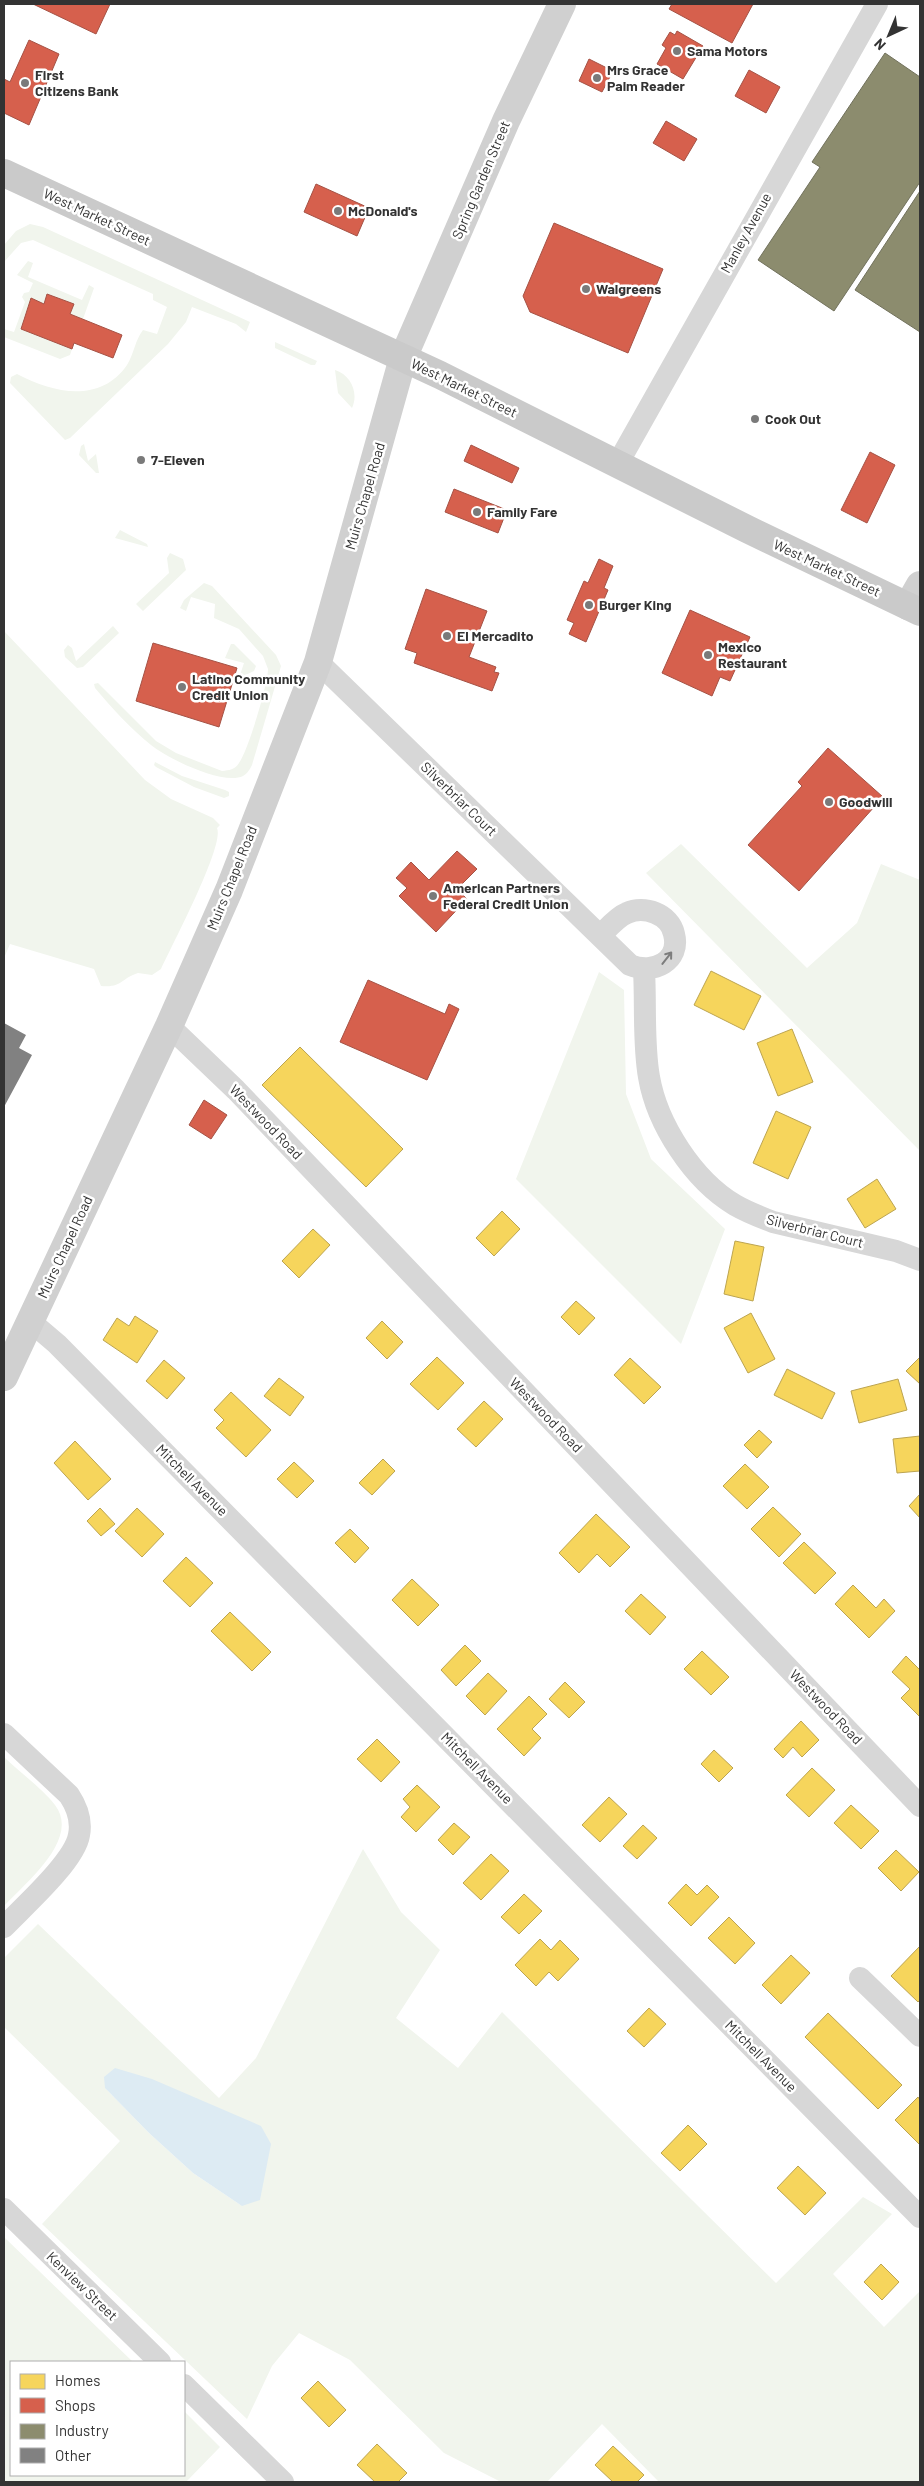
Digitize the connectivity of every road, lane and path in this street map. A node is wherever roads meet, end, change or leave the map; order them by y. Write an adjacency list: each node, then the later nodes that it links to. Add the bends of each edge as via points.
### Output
1 (562, 4): 4 (main road, Spring Garden Street, via 506,121)
2 (877, 4): 5 (street, Manley Avenue)
3 (4, 173): 4 (main road, West Market Street)
4 (404, 358): 5 (main road, West Market Street); 7 (main road, Muirs Chapel Road)
5 (618, 463): 6 (main road, West Market Street, via 755,533)
6 (916, 601)
7 (318, 662): 8 (street, Silverbriar Court); 10 (main road, Muirs Chapel Road, via 230,888)
8 (601, 935): 9 (street, Silverbriar Court, via 630,965); 9 (street, one-way to 8, via 655,969 662,964 674,947 675,934 661,916 650,911 626,913)
9 (644, 970): 11 (street, Silverbriar Court, via 648,1076 653,1097 675,1145 696,1170 733,1204 773,1222 896,1251)
10 (169, 1026): 12 (main road, Muirs Chapel Road); 15 (street, Westwood Road, via 236,1090)
11 (920, 1260)
12 (30, 1322): 13 (main road, Muirs Chapel Road); 20 (street, Mitchell Avenue, via 57,1344)
13 (4, 1377)
14 (4, 1734): 16 (street, via 69,1795 80,1821 79,1835 69,1857)
15 (919, 1802)
16 (4, 1927)
17 (860, 1978): 18 (street)
18 (920, 2036)
19 (4, 2209): 21 (street, Kenview Street)
20 (920, 2217)
21 (159, 2361)
22 (185, 2386): 23 (street)
23 (283, 2482)

